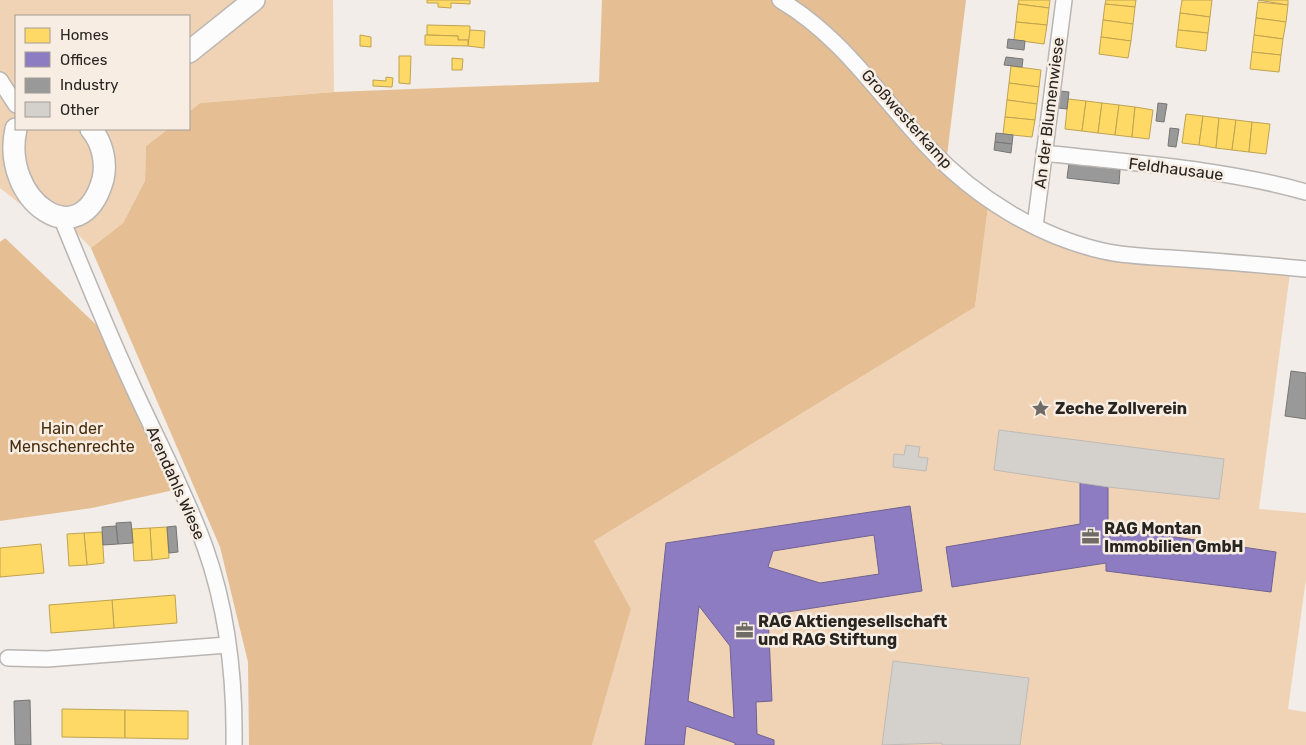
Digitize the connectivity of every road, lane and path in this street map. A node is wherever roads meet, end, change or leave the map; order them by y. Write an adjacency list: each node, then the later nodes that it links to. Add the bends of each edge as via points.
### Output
1 (254, 0): 4 (main road)
2 (780, 0): 12 (street, Großwesterkamp, via 802,13 838,44 909,126 971,187)
3 (1064, 0): 9 (street, An der Blumenwiese)
4 (190, 51)
5 (0, 80): 6 (street)
6 (15, 104)
7 (15, 130): 11 (main road, via 1,159 5,186 13,199 27,211)
8 (92, 130): 11 (main road, via 104,155 100,186 82,209)
9 (1044, 153): 10 (street, Feldhausaue, via 1271,182); 12 (street, An der Blumenwiese)
10 (1306, 192)
11 (61, 217): 14 (street, Arendahls Wiese, via 109,335 196,525 217,592)
12 (1035, 226): 13 (street, Großwesterkamp, via 1076,244 1128,255)
13 (1306, 269)
14 (227, 645): 15 (street); 16 (street, Arendahls Wiese)
15 (8, 658)
16 (234, 745)

